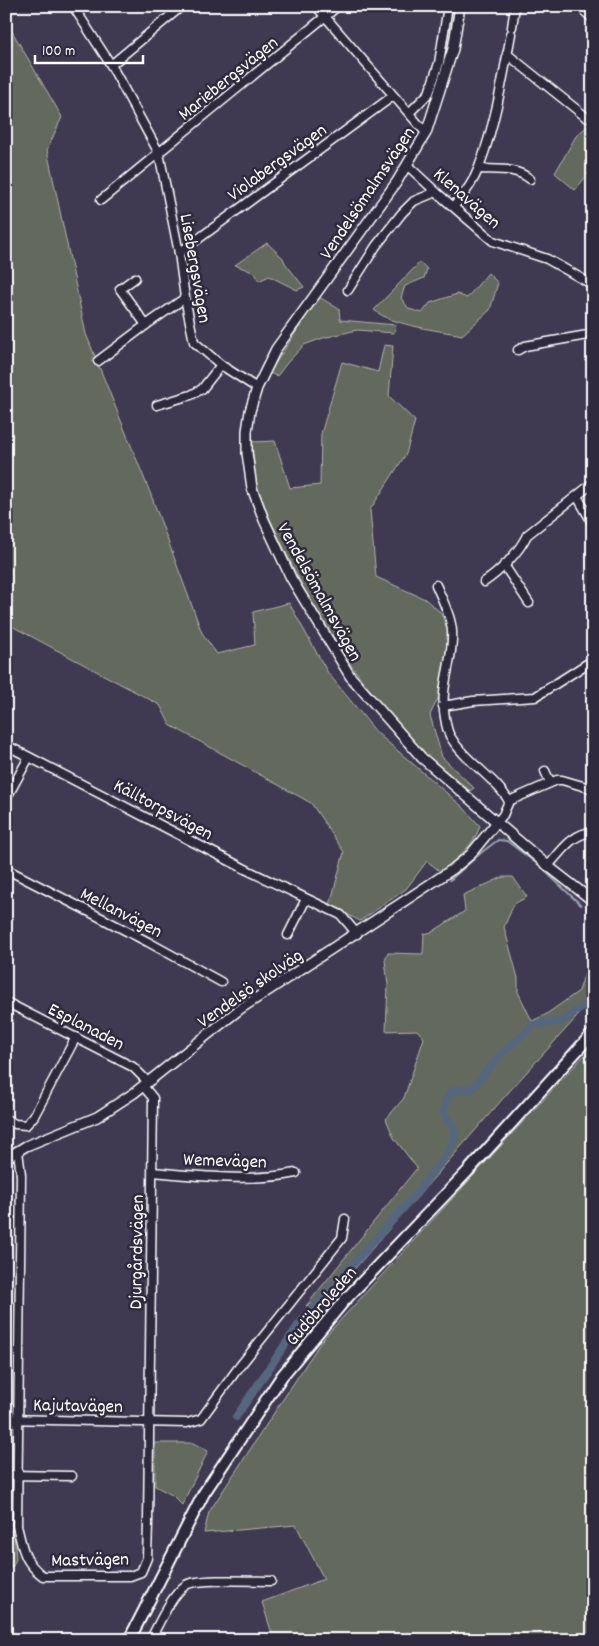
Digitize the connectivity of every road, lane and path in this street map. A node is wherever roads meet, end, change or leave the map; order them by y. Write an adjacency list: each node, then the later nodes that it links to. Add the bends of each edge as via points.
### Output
1 (73, 6): 12 (street, Lisebergsvägen)
2 (182, 6): 12 (street)
3 (316, 6): 9 (street)
4 (338, 6): 9 (street, Mariebergsvägen)
5 (448, 6): 14 (street, via 439,64 430,93)
6 (460, 6): 16 (street, Vendelsömalmsvägen, via 453,49)
7 (515, 6): 11 (street)
8 (579, 6): 10 (street)
9 (325, 18): 13 (street); 17 (street, Mariebergsvägen)
10 (593, 18)
11 (507, 54): 15 (street); 19 (street)
12 (111, 64): 17 (street, Lisebergsvägen)
13 (393, 96): 14 (street); 24 (street, Violabergsvägen)
14 (409, 113): 16 (street)
15 (586, 117)
16 (426, 133): 18 (street, Vendelsömalmsvägen)
17 (159, 153): 22 (street); 24 (street, Lisebergsvägen)
18 (408, 165): 21 (street, Klenavägen); 34 (street, Vendelsömalmsvägen, via 276,349)
19 (479, 169): 20 (street, via 517,171); 23 (street)
20 (530, 179)
21 (436, 192): 23 (street, Klenavägen); 27 (street, via 414,201 402,213)
22 (101, 200)
23 (454, 206): 26 (street, Klenavägen, via 492,241 548,259)
24 (179, 253): 28 (street, Lisebergsvägen)
25 (136, 278): 29 (street, via 120,289)
26 (593, 285)
27 (348, 290)
28 (184, 298): 29 (street); 33 (street, Lisebergsvägen, via 194,342)
29 (146, 325): 32 (street)
30 (593, 334): 31 (street)
31 (518, 350)
32 (98, 361)
33 (221, 365): 34 (street, Lisebergsvägen); 35 (street, via 202,389)
34 (257, 388): 52 (street, Vendelsömalmsvägen, via 247,431 252,488 291,578 350,676 422,758)
35 (157, 405)
36 (593, 483): 37 (street)
37 (577, 496): 38 (street); 39 (street, via 527,535)
38 (593, 524)
39 (504, 565): 40 (street); 42 (street)
40 (484, 582)
41 (436, 585): 44 (street, via 452,630)
42 (529, 603)
43 (593, 660): 44 (street, via 535,697)
44 (443, 706): 51 (street, via 450,736 502,789)
45 (6, 745): 46 (street, Källtorpsvägen)
46 (29, 757): 50 (street); 56 (street, Källtorpsvägen)
47 (546, 771): 48 (street)
48 (550, 782): 49 (street, via 562,780); 51 (street)
49 (593, 789)
50 (6, 799)
51 (509, 801): 52 (street)
52 (497, 822): 54 (street, Vendelsömalmsvägen); 58 (street, Vendelsö skolväg, via 470,855 453,869)
53 (593, 832): 54 (street, via 570,841)
54 (548, 866): 57 (street, Vendelsömalmsvägen)
55 (6, 869): 60 (street, Mellanvägen)
56 (306, 899): 58 (street, Källtorpsvägen, via 341,915); 59 (street)
57 (593, 900)
58 (357, 934): 64 (street, Vendelsö skolväg, via 240,1009)
59 (288, 935)
60 (221, 982)
61 (6, 1002): 63 (street, Esplanaden)
62 (593, 1033): 79 (main road, Gudöbroleden, via 344,1301 282,1376 204,1493)
63 (76, 1037): 64 (street, Esplanaden, via 133,1067); 65 (street, via 34,1116 26,1124 15,1124)
64 (146, 1084): 66 (street, Vendelsö skolväg, via 97,1117); 68 (street, Djurgårdsvägen, via 153,1098)
65 (6, 1119)
66 (18, 1151): 67 (street, Vendelsö skolväg); 72 (street, Mastvägen, via 21,1175)
67 (6, 1158)
68 (153, 1172): 69 (street, Wemevägen, via 252,1177); 73 (street, Djurgårdsvägen)
69 (296, 1174)
70 (345, 1219): 73 (street, via 342,1238 236,1370 201,1419 187,1423)
71 (6, 1419): 72 (street, Kajutavägen)
72 (19, 1420): 73 (street, Kajutavägen); 75 (street, Mastvägen)
73 (148, 1422): 77 (street, Djurgårdsvägen)
74 (6, 1475): 75 (street)
75 (18, 1475): 76 (street); 77 (street, Mastvägen, via 17,1526 25,1556 31,1567 43,1576 130,1576 141,1572)
76 (72, 1476)
77 (147, 1558)
78 (271, 1581): 80 (street, via 212,1580 187,1584 173,1599)
79 (129, 1640)
80 (150, 1640)

